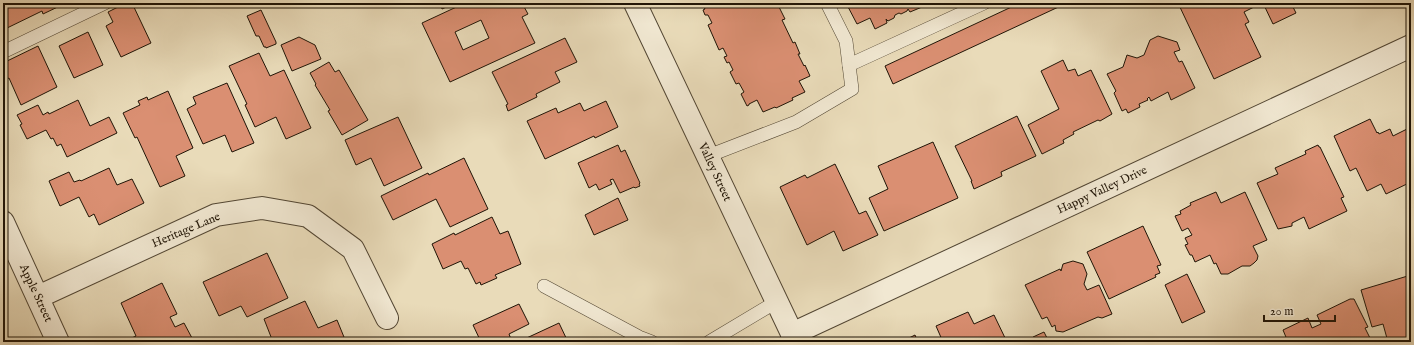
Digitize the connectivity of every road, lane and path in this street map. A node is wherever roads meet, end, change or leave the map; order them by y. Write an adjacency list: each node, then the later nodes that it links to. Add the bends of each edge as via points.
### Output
1 (105, 3): 6 (lane)
2 (635, 3): 8 (street, Valley Street)
3 (827, 3): 7 (lane, via 846,41)
4 (984, 3): 7 (lane)
5 (1411, 46): 14 (street, Happy Valley Drive)
6 (3, 52)
7 (849, 65): 8 (lane, via 852,89 796,122)
8 (708, 156): 12 (street, Valley Street)
9 (3, 222): 11 (street, Apple Street)
10 (544, 286): 16 (lane)
11 (38, 297): 13 (street, Heritage Lane, via 216,215 262,208 308,216 353,249); 15 (street, Apple Street)
12 (776, 302): 14 (street, Valley Street); 17 (lane)
13 (387, 318)
14 (794, 338)
15 (58, 342)
16 (652, 342)
17 (709, 342)

